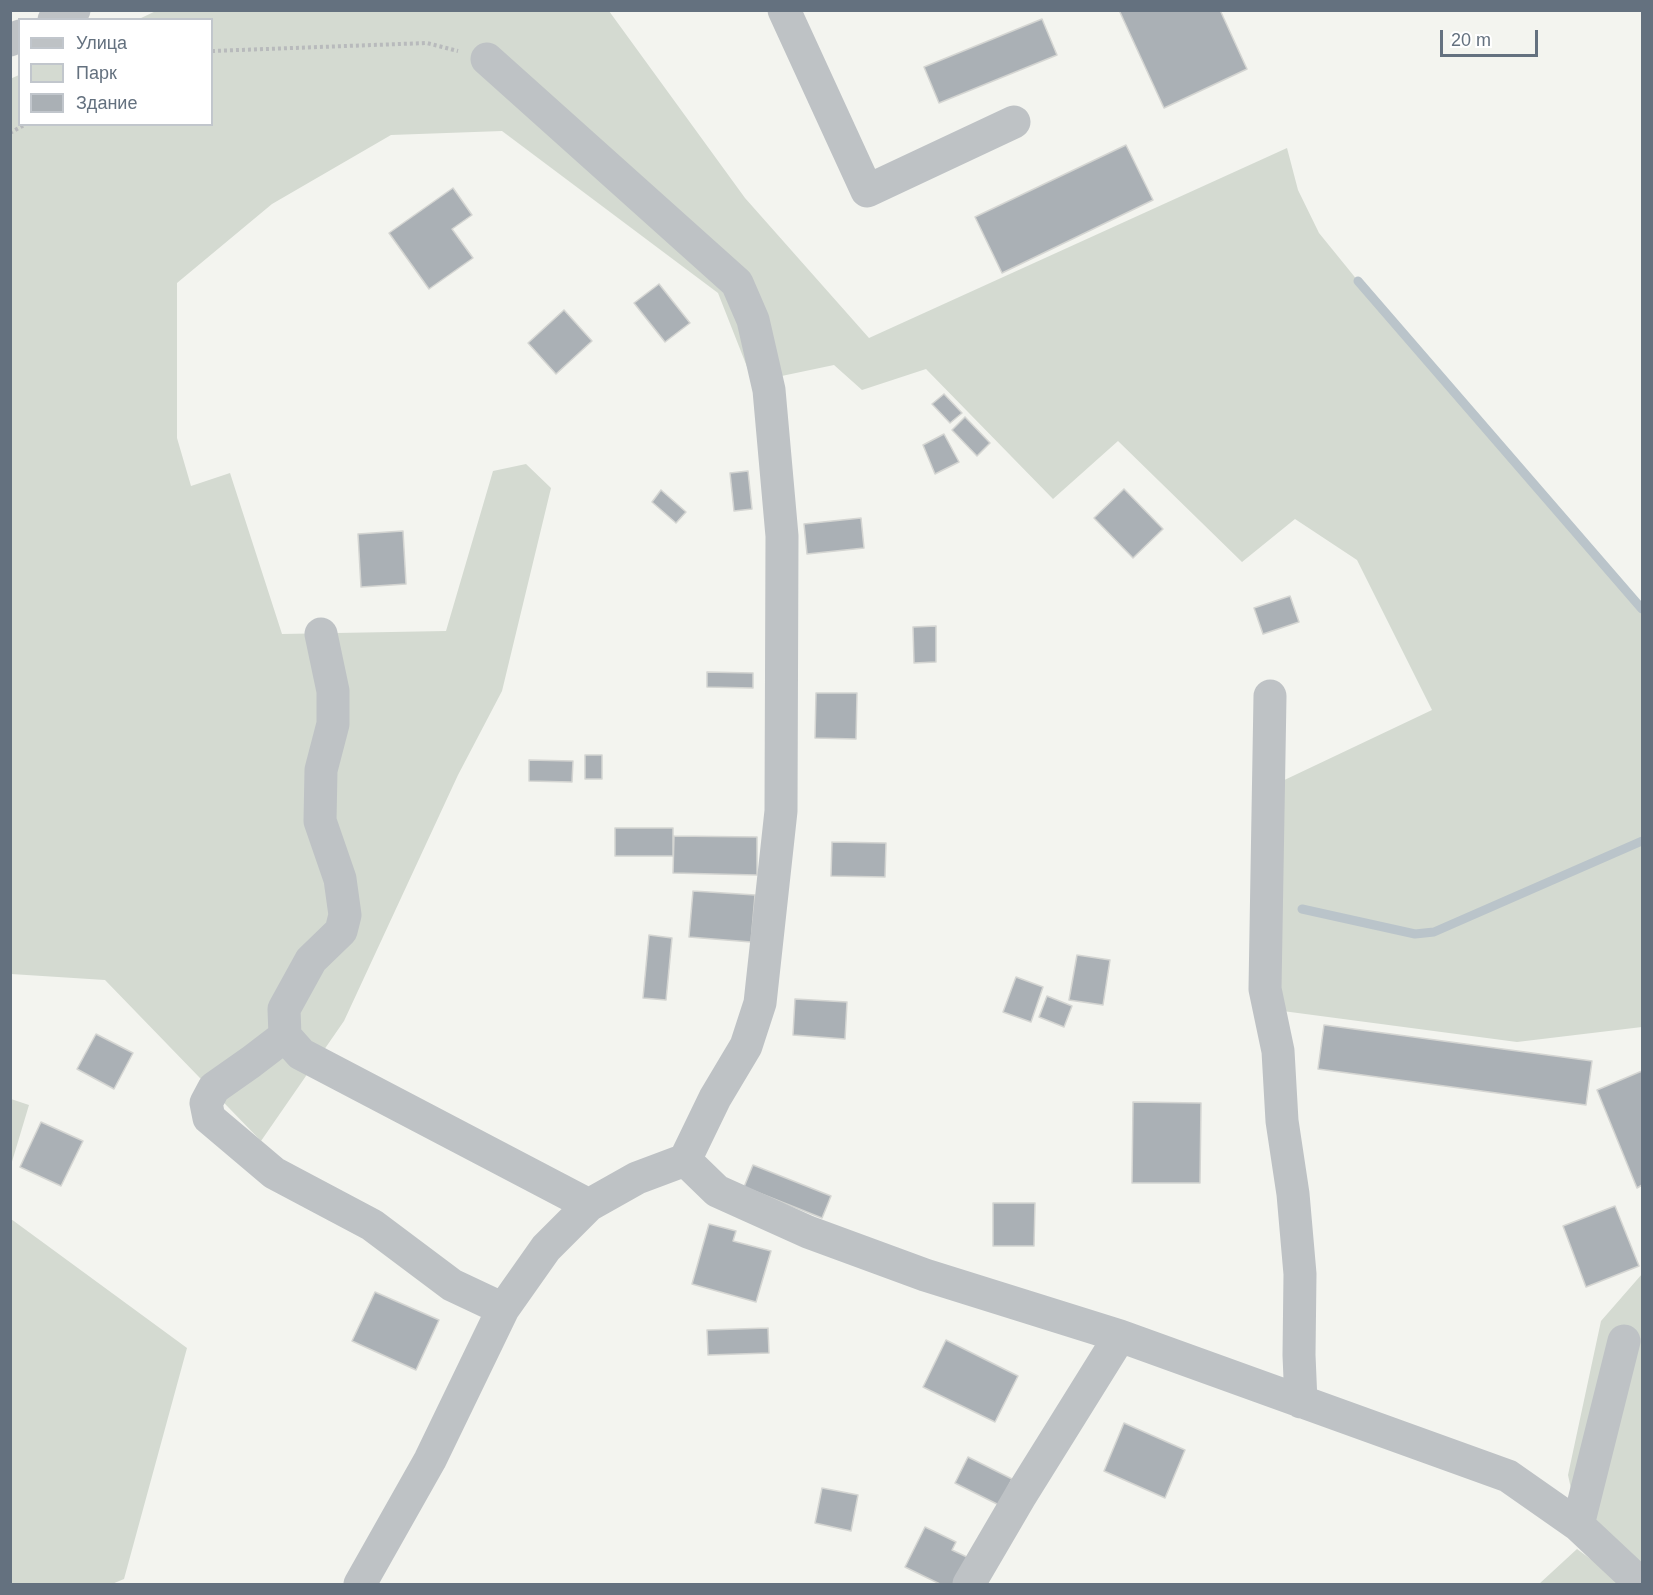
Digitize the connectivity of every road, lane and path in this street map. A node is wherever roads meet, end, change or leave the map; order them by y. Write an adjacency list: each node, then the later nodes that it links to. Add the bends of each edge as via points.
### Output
1 (74, 10): 3 (street)
2 (784, 10): 6 (street, via 867,191)
3 (58, 18)
4 (213, 51): 5 (path, via 427,44)
5 (488, 59): 10 (street, via 737,283 753,320 769,390 782,536 781,799 760,1003 746,1046)
6 (1014, 122)
7 (321, 634): 9 (street, via 333,691 333,724 321,770 320,821 340,879 345,915 340,931 311,960 284,1009)
8 (1270, 696): 15 (street, via 1265,989 1278,1051 1300,1274)
9 (285, 1036): 11 (street, via 301,1054); 12 (street, via 214,1088 206,1103 209,1118 274,1173 372,1225 453,1285)
10 (685, 1160): 11 (street, via 637,1178); 13 (street, via 717,1191 808,1232 925,1275)
11 (589, 1205): 12 (street, via 546,1248)
12 (503, 1310): 17 (street, via 430,1460)
13 (1120, 1336): 15 (street); 18 (street)
14 (1624, 1341): 16 (street)
15 (1301, 1402): 16 (street, via 1508,1476)
16 (1578, 1525): 19 (street)
17 (360, 1584)
18 (969, 1584)
19 (1641, 1584)

